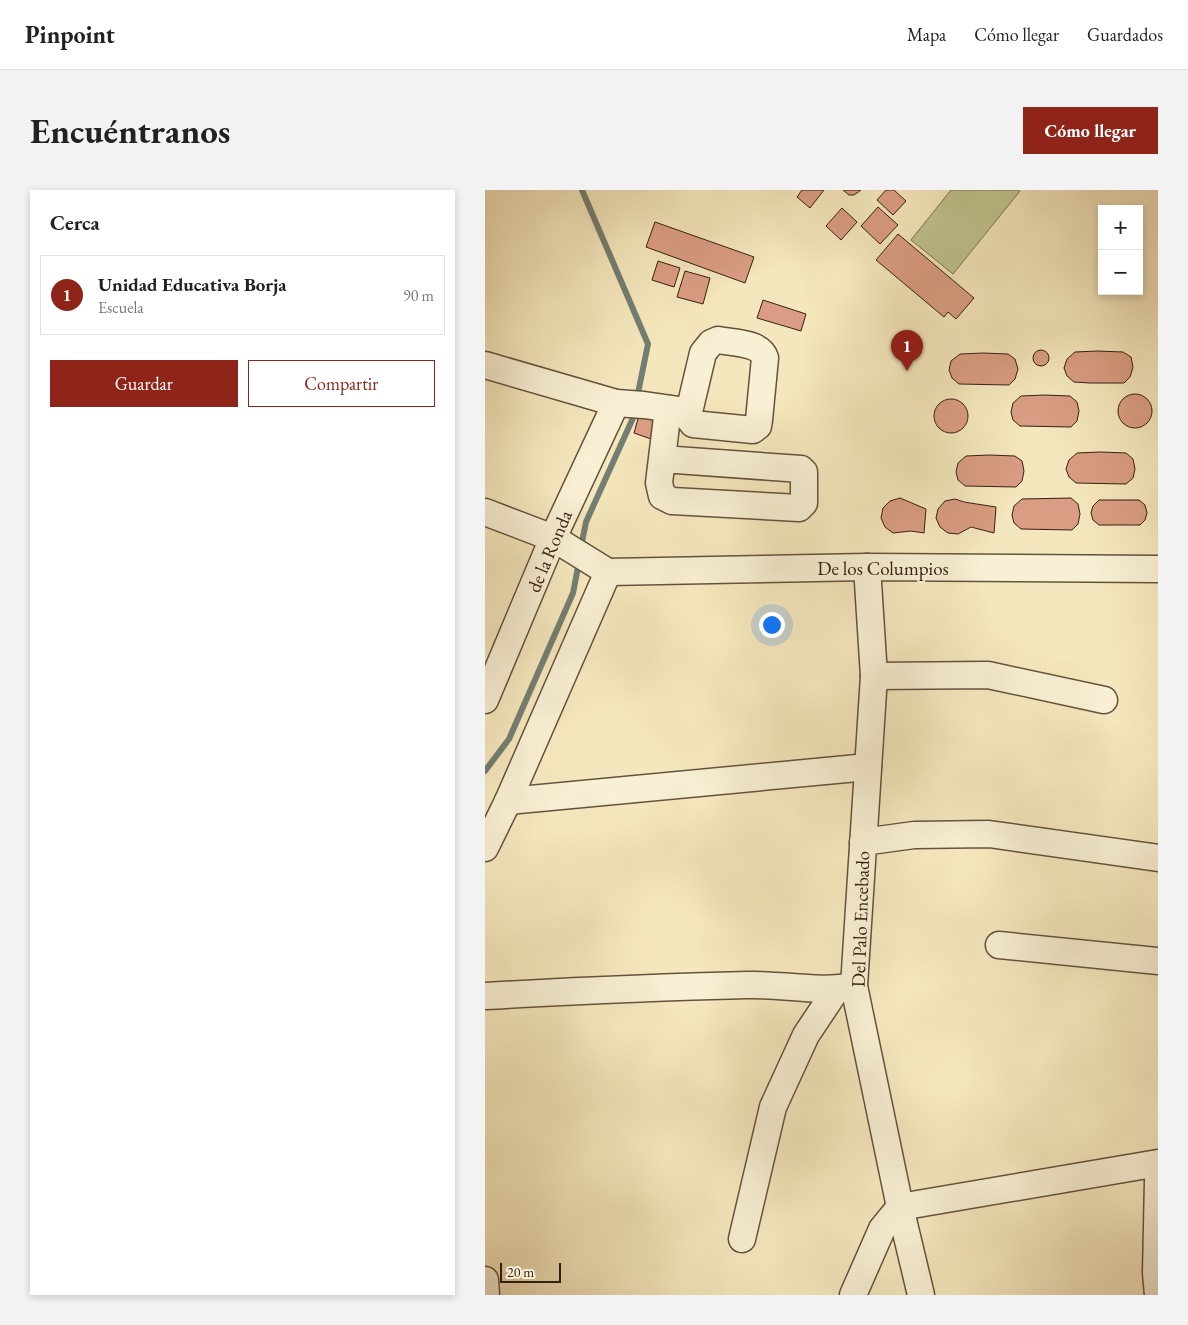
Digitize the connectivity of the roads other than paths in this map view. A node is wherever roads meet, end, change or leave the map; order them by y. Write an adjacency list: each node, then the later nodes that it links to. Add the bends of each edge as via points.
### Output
1 (485, 365): 2 (street)
2 (649, 406): 3 (street); 5 (street, de la Ronda)
3 (662, 459): 3 (street, via 801,469 805,476 804,503 799,508 672,501 662,496 659,483)
4 (485, 512): 5 (street)
5 (560, 542): 7 (street); 10 (street, de la Ronda)
6 (867, 567): 7 (street, De los Columpios); 8 (street, De los Columpios); 9 (street, Del Palo Encebado)
7 (602, 568): 13 (street)
8 (1158, 569)
9 (874, 676): 11 (street, via 988,675); 12 (street, Del Palo Encebado)
10 (489, 684)
11 (1104, 700)
12 (867, 767): 13 (street); 14 (street, Del Palo Encebado)
13 (508, 801): 15 (street)
14 (863, 842): 16 (street, via 914,836 989,834); 19 (street, Del Palo Encebado)
15 (485, 848)
16 (1158, 858)
17 (999, 945): 18 (street)
18 (1158, 961)
19 (845, 988): 20 (street, via 751,985); 23 (street, Del Palo Encebado); 24 (street, via 806,1035 773,1107)
20 (485, 996)
21 (1158, 1163): 23 (street)
22 (1158, 1180): 29 (street)
23 (900, 1207): 27 (street, via 882,1229); 28 (street, Del Palo Encebado)
24 (742, 1238)
25 (485, 1280): 26 (street)
26 (486, 1295)
27 (853, 1295)
28 (921, 1295)
29 (1158, 1295)

